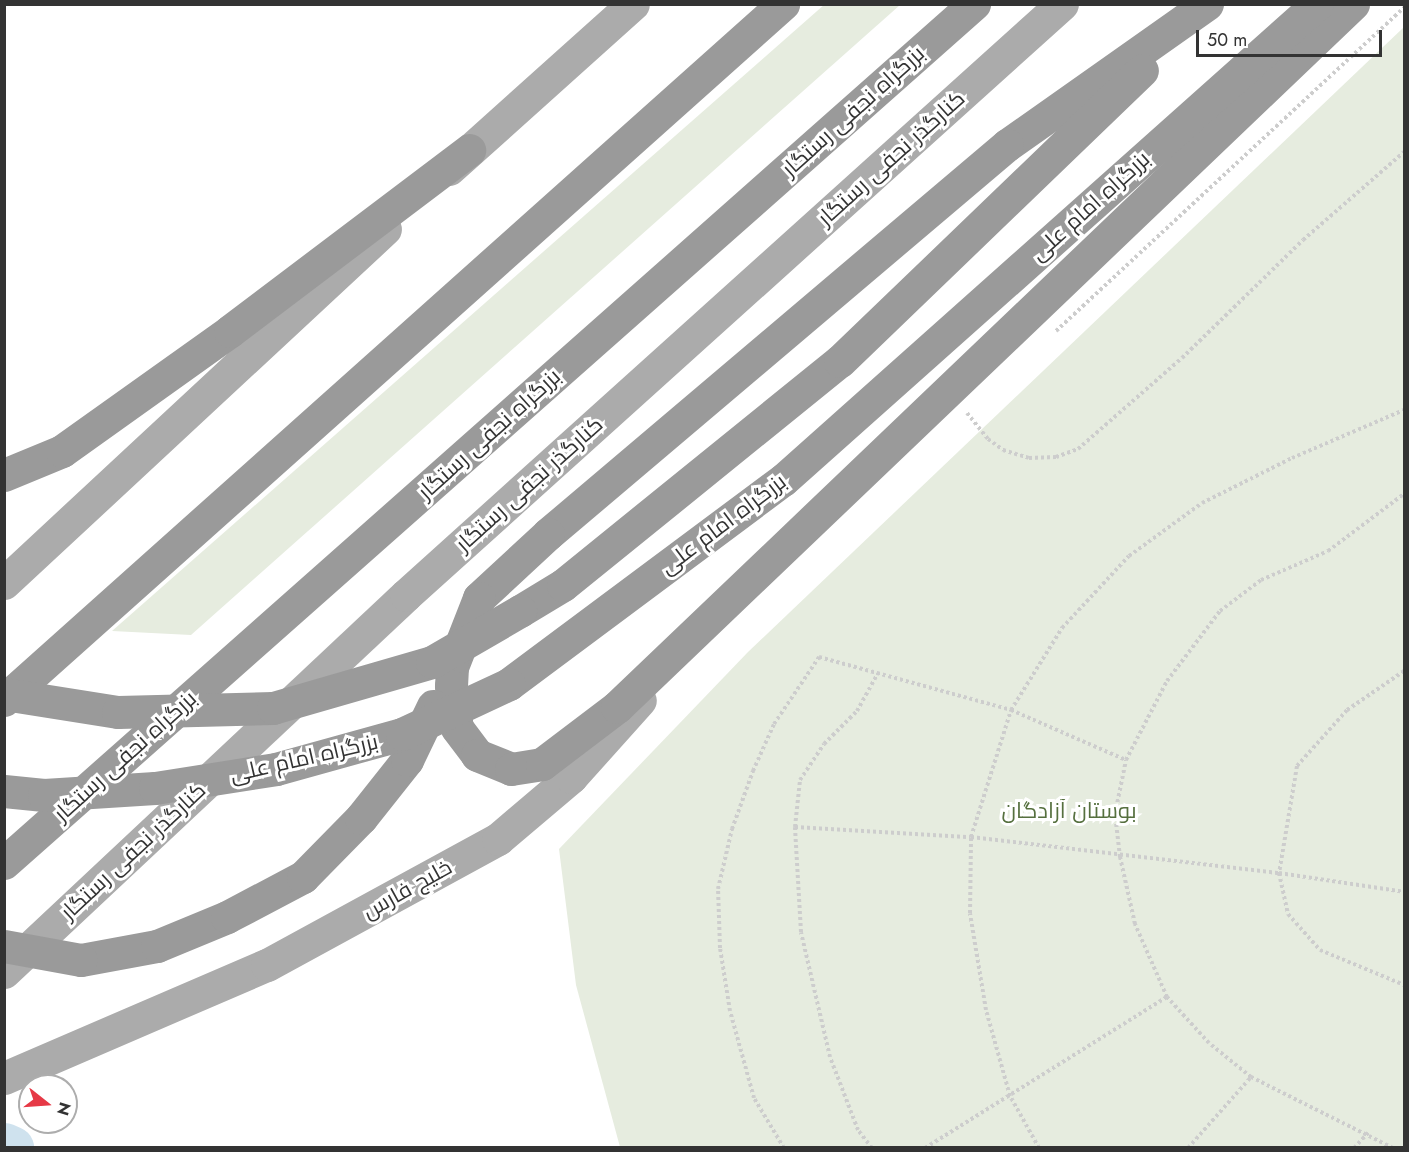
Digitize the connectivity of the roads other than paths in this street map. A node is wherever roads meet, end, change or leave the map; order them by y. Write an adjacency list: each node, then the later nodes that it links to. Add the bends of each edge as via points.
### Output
1 (633, 4): 8 (main road)
2 (783, 4): 14 (highway)
3 (974, 4): 16 (highway, بزرگراه نجفی رستگار)
4 (1062, 4): 18 (main road, کنارگذر نجفی رستگار, via 406,595)
5 (1209, 4): 12 (highway, via 1007,145 548,534 478,598); 13 (highway, bridge, via 840,362 563,585 432,662 273,708 118,712)
6 (1317, 4): 15 (highway, بزرگراه امام علی, bridge, via 783,480 509,684 402,734 276,769 155,788 44,795)
7 (1353, 4): 11 (highway)
8 (469, 150): 9 (highway, via 230,331 62,451); 10 (main road)
9 (4, 475)
10 (4, 583)
11 (735, 593): 12 (highway, via 617,707 542,764 511,769 477,755 457,728); 19 (main road, خلیج فارس, via 571,777 498,839 267,965)
12 (452, 667): 17 (highway, bridge, via 407,760 361,818 303,877 227,917 157,946 81,960)
13 (4, 694)
14 (4, 700)
15 (4, 791)
16 (4, 863)
17 (4, 946)
18 (4, 972)
19 (4, 1078)

